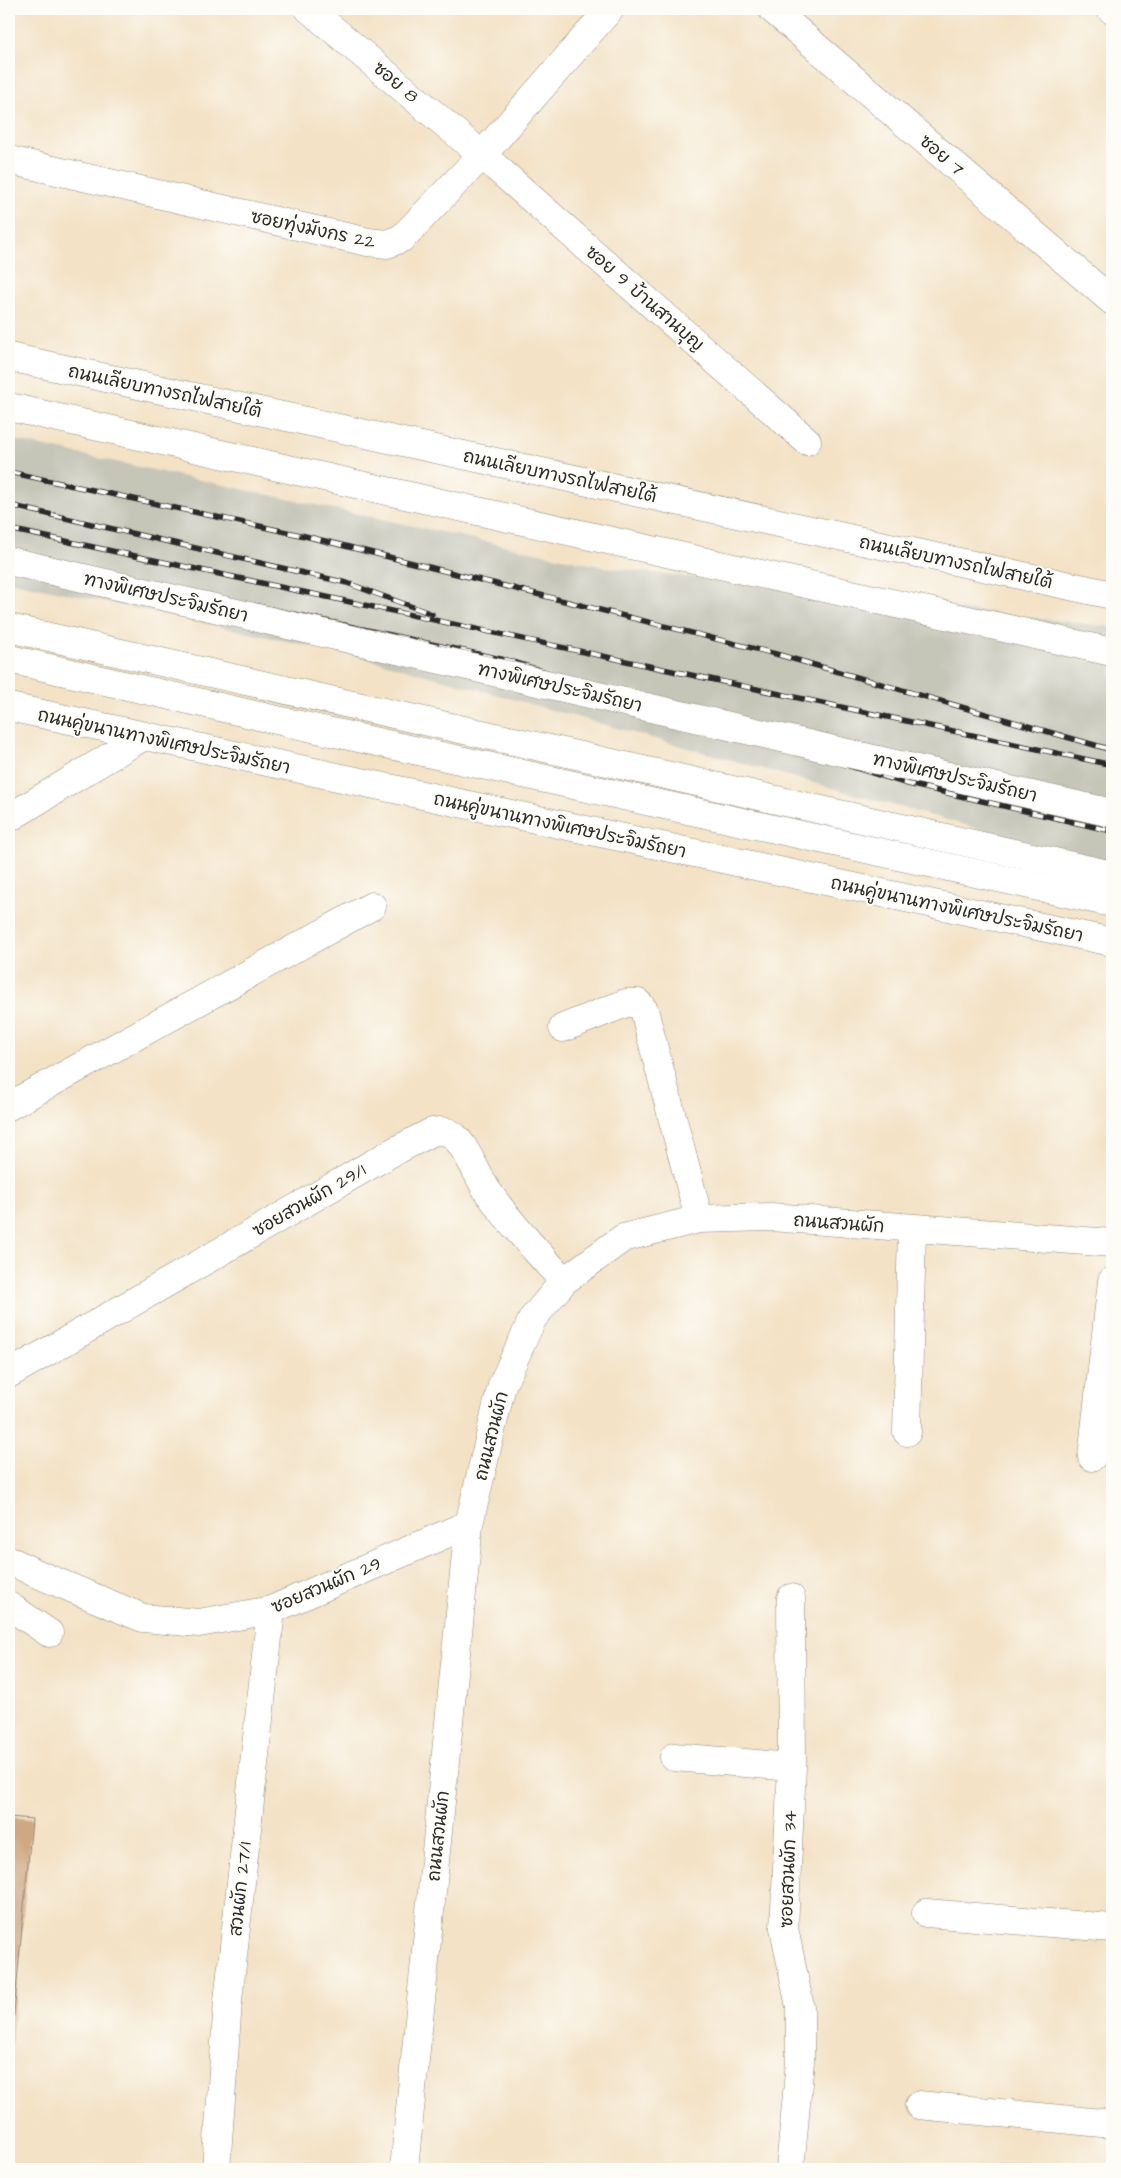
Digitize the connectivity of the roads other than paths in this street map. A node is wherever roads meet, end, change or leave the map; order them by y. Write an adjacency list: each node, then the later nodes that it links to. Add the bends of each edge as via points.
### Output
1 (309, 9): 4 (main road, ซอย 8)
2 (610, 9): 4 (main road, ซอยทุ่งมังกร 22)
3 (772, 9): 6 (main road, ซอย 7)
4 (482, 155): 5 (main road, ซอยทุ่งมังกร 22, via 402,238 387,244); 9 (main road, ซอย 9 บ้านสานบุญ)
5 (9, 160)
6 (1112, 301)
7 (9, 357): 11 (main road, ถนนเลียบทางรถไฟสายใต้)
8 (9, 407): 13 (main road)
9 (807, 441)
10 (9, 562): 17 (main road, ทางพิเศษประจิมรัถยา, bridge)
11 (1112, 595)
12 (9, 628): 19 (main road)
13 (1112, 652)
14 (9, 659): 20 (main road)
15 (9, 707): 16 (main road, ถนนคู่ขนานทางพิเศษประจิมรัถยา)
16 (142, 737): 18 (main road); 22 (main road, ถนนคู่ขนานทางพิเศษประจิมรัถยา)
17 (1112, 813)
18 (9, 818)
19 (1112, 875)
20 (1112, 903)
21 (372, 906): 24 (main road)
22 (1112, 942)
23 (563, 1028): 25 (main road, via 626,1003 638,1004 644,1010)
24 (9, 1106)
25 (699, 1219): 26 (main road, ถนนสวนผัก, via 771,1217); 28 (main road, ถนนสวนผัก, via 623,1238)
26 (912, 1228): 27 (main road, ถนนสวนผัก); 31 (main road)
27 (1112, 1243)
28 (564, 1281): 30 (main road, ซอยสวนผัก 29/1, via 508,1219 454,1136 438,1130 391,1153); 33 (main road, ถนนสวนผัก, via 533,1318 502,1385)
29 (1112, 1281): 32 (main road)
30 (9, 1374)
31 (907, 1432)
32 (1092, 1457)
33 (469, 1524): 39 (main road, ซอยสวนผัก 29); 48 (main road, ถนนสวนผัก)
34 (9, 1560): 35 (main road, ซอยสวนผัก 29)
35 (33, 1572): 36 (main road); 39 (main road, ซอยสวนผัก 29, via 143,1618 199,1623)
36 (9, 1585)
37 (792, 1598): 42 (main road, ซอยสวนผัก 34)
38 (9, 1606): 40 (main road)
39 (271, 1610): 47 (main road, สวนผัก 27/1, via 228,2001)
40 (49, 1633)
41 (674, 1757): 42 (main road)
42 (792, 1767): 49 (main road, ซอยสวนผัก 34, via 784,1928 800,2007 800,2061)
43 (926, 1913): 44 (main road)
44 (1112, 1928)
45 (919, 2105): 46 (main road)
46 (1112, 2124)
47 (216, 2169)
48 (404, 2169)
49 (790, 2169)

